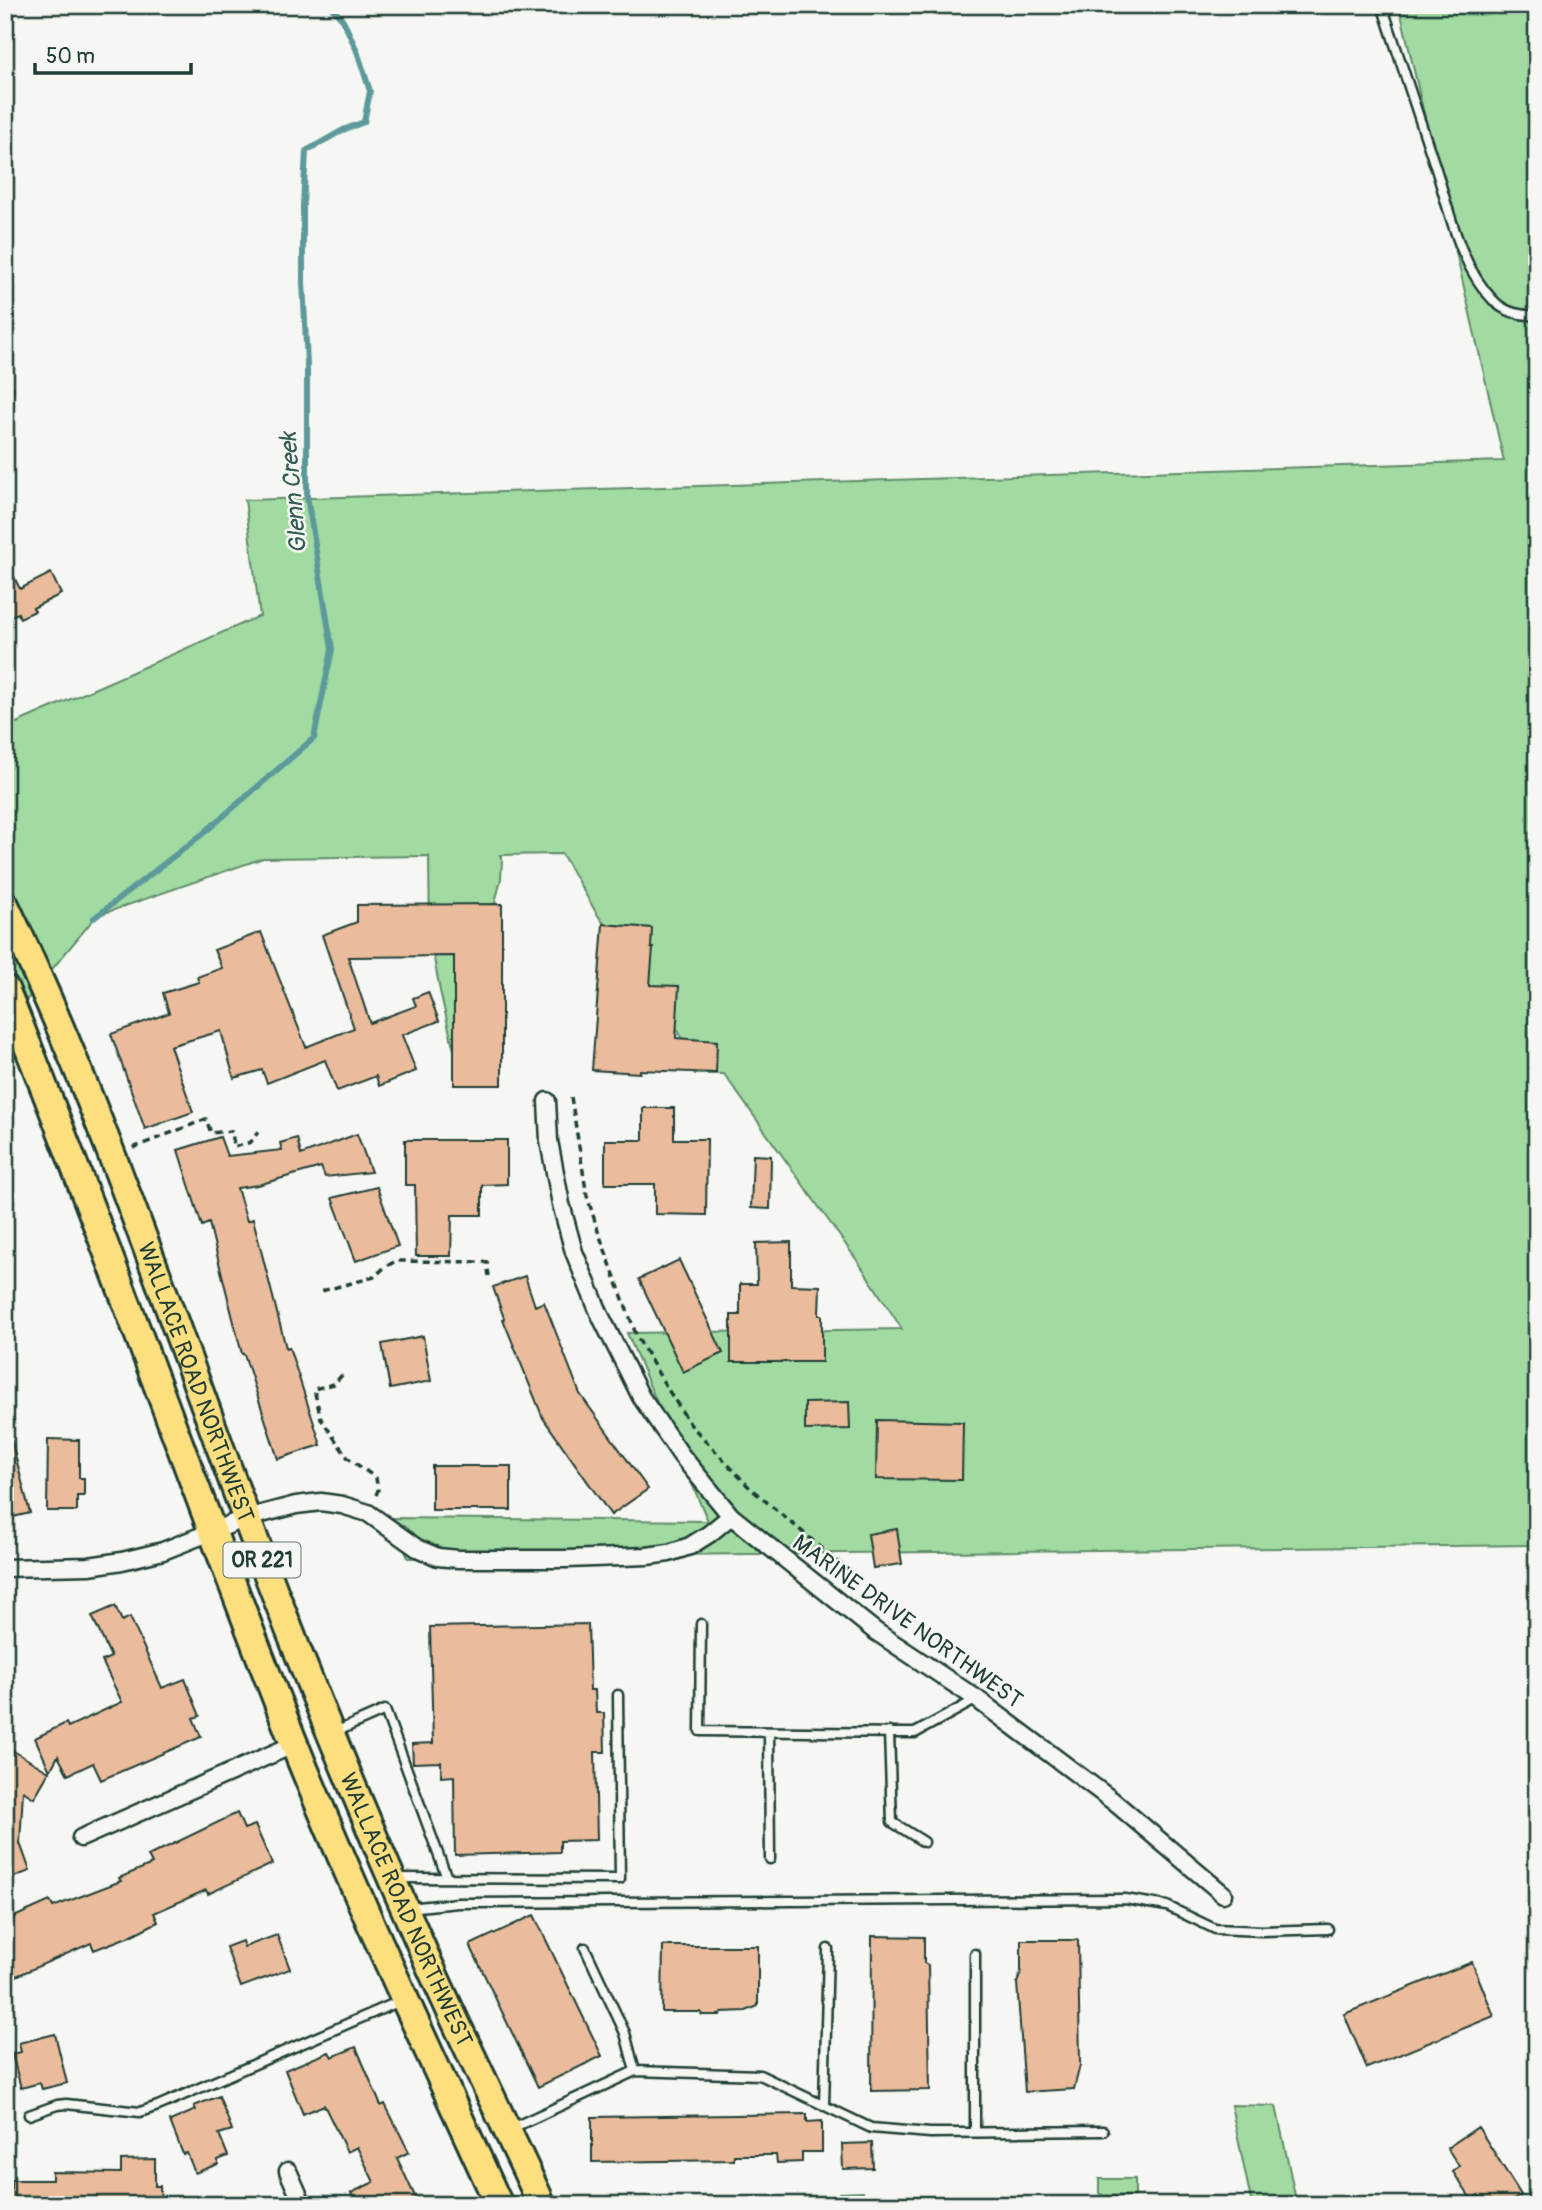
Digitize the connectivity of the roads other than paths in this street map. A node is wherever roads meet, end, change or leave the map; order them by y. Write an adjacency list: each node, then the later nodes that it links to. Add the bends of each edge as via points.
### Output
1 (1382, 5): 2 (lane, via 1469,267 1495,303 1513,314)
2 (1537, 315)
3 (5, 905): 7 (main road, WALLACE ROAD NORTHWEST / OR 221, via 37,972 138,1223)
4 (5, 989): 8 (main road, WALLACE ROAD NORTHWEST / OR 221)
5 (547, 1101): 6 (street, MARINE DRIVE NORTHWEST, via 561,1204 574,1252 600,1315 641,1397)
6 (731, 1516): 7 (street, via 690,1546 669,1553 458,1559 417,1548 368,1513 342,1505 321,1502); 12 (street, MARINE DRIVE NORTHWEST, via 875,1631)
7 (246, 1518): 8 (street); 15 (main road, WALLACE ROAD NORTHWEST / OR 221)
8 (212, 1531): 9 (street, via 122,1562); 16 (main road, WALLACE ROAD NORTHWEST / OR 221)
9 (5, 1569)
10 (701, 1625): 13 (lane, via 700,1731)
11 (618, 1695): 21 (lane, via 621,1879)
12 (977, 1699): 14 (lane, via 915,1733); 22 (street, MARINE DRIVE NORTHWEST, via 1113,1801)
13 (769, 1732): 14 (lane); 19 (lane)
14 (889, 1732): 18 (lane, via 892,1822)
15 (331, 1734): 20 (main road, WALLACE ROAD NORTHWEST / OR 221); 21 (lane, via 385,1710)
16 (295, 1744): 17 (street); 28 (main road, WALLACE ROAD NORTHWEST / OR 221)
17 (81, 1838)
18 (924, 1842)
19 (770, 1859)
20 (392, 1878): 21 (lane); 23 (main road, WALLACE ROAD NORTHWEST / OR 221)
21 (447, 1878)
22 (1223, 1894)
23 (405, 1909): 24 (lane, via 458,1903 1125,1899 1167,1906 1215,1929); 32 (main road, WALLACE ROAD NORTHWEST / OR 221)
24 (1328, 1929)
25 (585, 1948): 29 (lane, via 625,2033)
26 (828, 1949): 30 (lane)
27 (975, 1954): 34 (lane)
28 (405, 1999): 31 (lane, via 140,2112 66,2104); 37 (main road, WALLACE ROAD NORTHWEST / OR 221)
29 (635, 2071): 30 (lane, via 760,2075); 32 (lane)
30 (824, 2106): 34 (lane, via 871,2127)
31 (29, 2115)
32 (507, 2130): 38 (main road, WALLACE ROAD NORTHWEST / OR 221)
33 (1103, 2131): 34 (lane)
34 (975, 2132)
35 (288, 2171): 36 (street)
36 (303, 2205)
37 (499, 2205)
38 (542, 2205)

